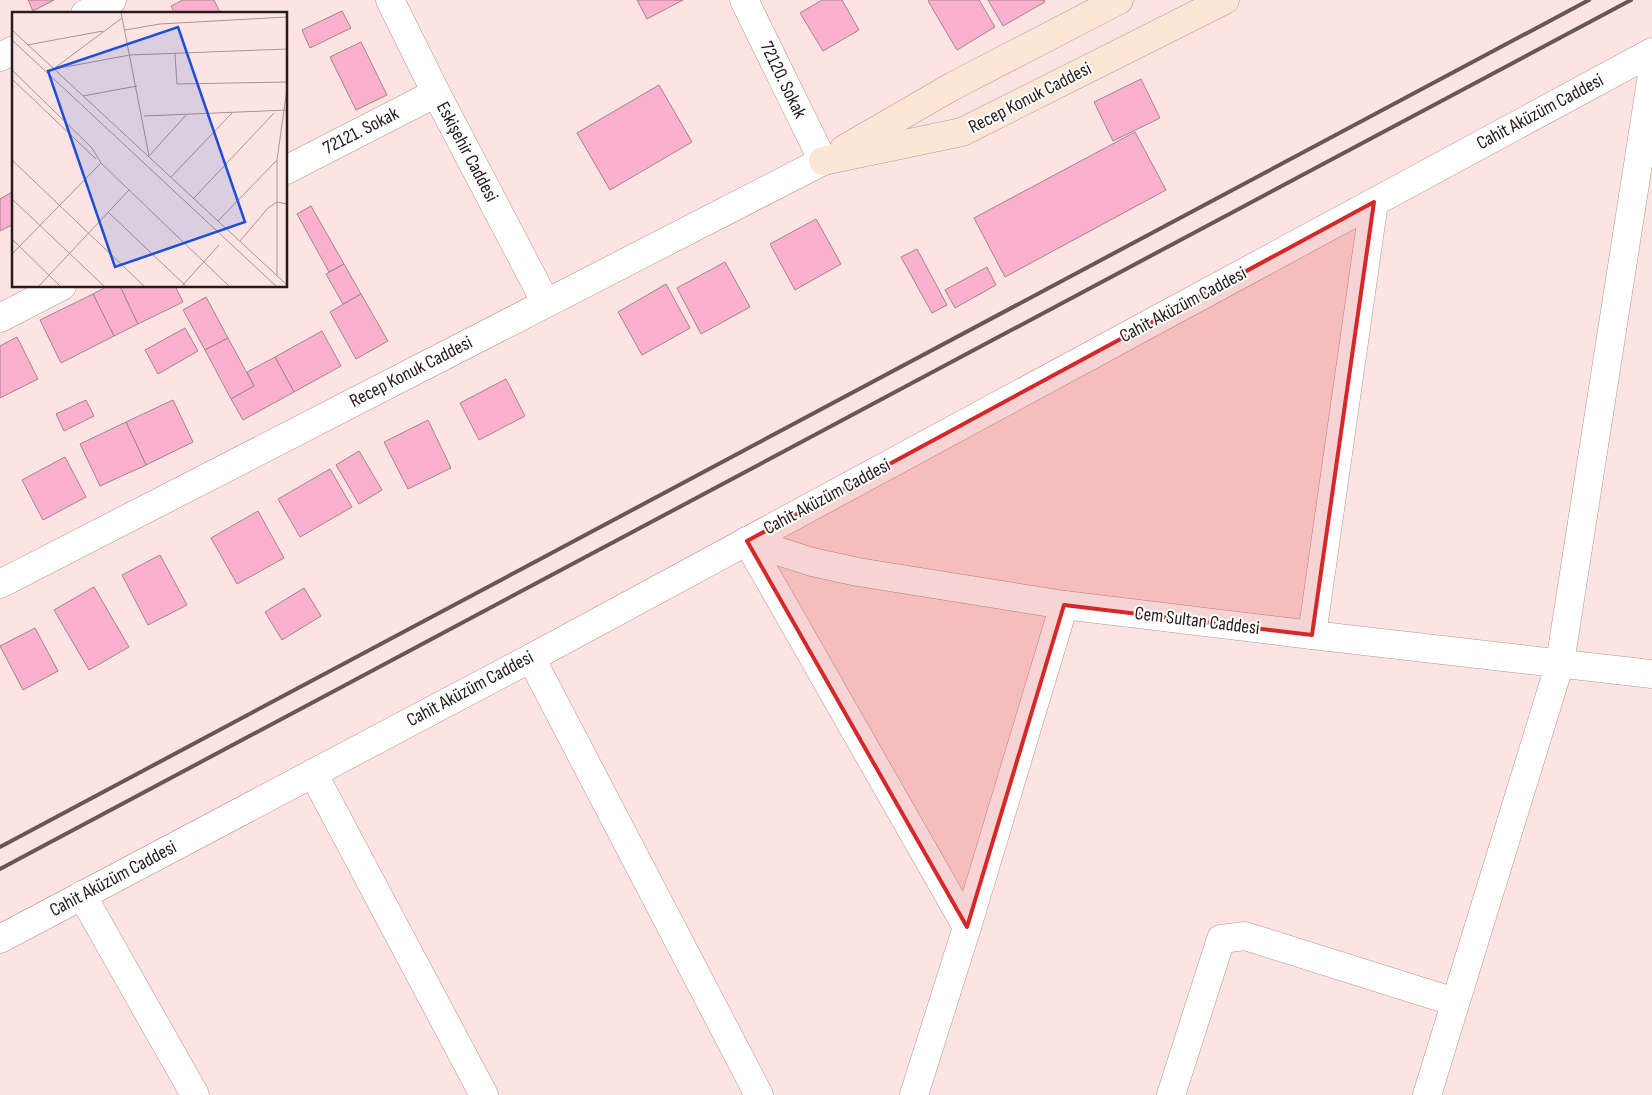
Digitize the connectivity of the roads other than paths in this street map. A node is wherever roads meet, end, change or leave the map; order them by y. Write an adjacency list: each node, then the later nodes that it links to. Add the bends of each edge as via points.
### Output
1 (112, 0): 6 (street)
2 (390, 0): 11 (street, Eskişehir Caddesi)
3 (744, 0): 12 (street, 72120. Sokak)
4 (1119, 0): 12 (main road, Recep Konuk Caddesi, via 953,86)
5 (1225, 0): 12 (main road, Recep Konuk Caddesi, via 962,132)
6 (89, 12)
7 (12, 51): 9 (street)
8 (1652, 52): 14 (street, Cahit Aküzüm Caddesi)
9 (0, 57)
10 (1652, 75): 23 (street)
11 (436, 93): 13 (street, 72121. Sokak); 16 (street, Eskişehir Caddesi)
12 (823, 161): 16 (street, Recep Konuk Caddesi)
13 (288, 169)
14 (1374, 202): 18 (street, Cahit Aküzüm Caddesi); 21 (street)
15 (58, 288): 17 (street)
16 (546, 303): 19 (street, Recep Konuk Caddesi)
17 (0, 318)
18 (747, 541): 20 (street, Cem Sultan Caddesi, via 812,562 858,572); 22 (street, Cahit Aküzüm Caddesi); 27 (street)
19 (0, 584)
20 (1064, 605): 21 (street, Cem Sultan Caddesi); 27 (street)
21 (1312, 636): 23 (street, Cem Sultan Caddesi)
22 (530, 658): 25 (street, Cahit Aküzüm Caddesi); 32 (street)
23 (1560, 663): 24 (street, Cem Sultan Caddesi); 29 (street)
24 (1652, 674)
25 (313, 772): 26 (street, Cahit Aküzüm Caddesi); 31 (street)
26 (82, 895): 28 (street, Cahit Aküzüm Caddesi); 30 (street)
27 (967, 927): 33 (street)
28 (0, 939)
29 (1455, 1002): 34 (street, via 1245,936 1221,939); 35 (street)
30 (195, 1095)
31 (484, 1095)
32 (759, 1095)
33 (914, 1095)
34 (1171, 1095)
35 (1428, 1095)

